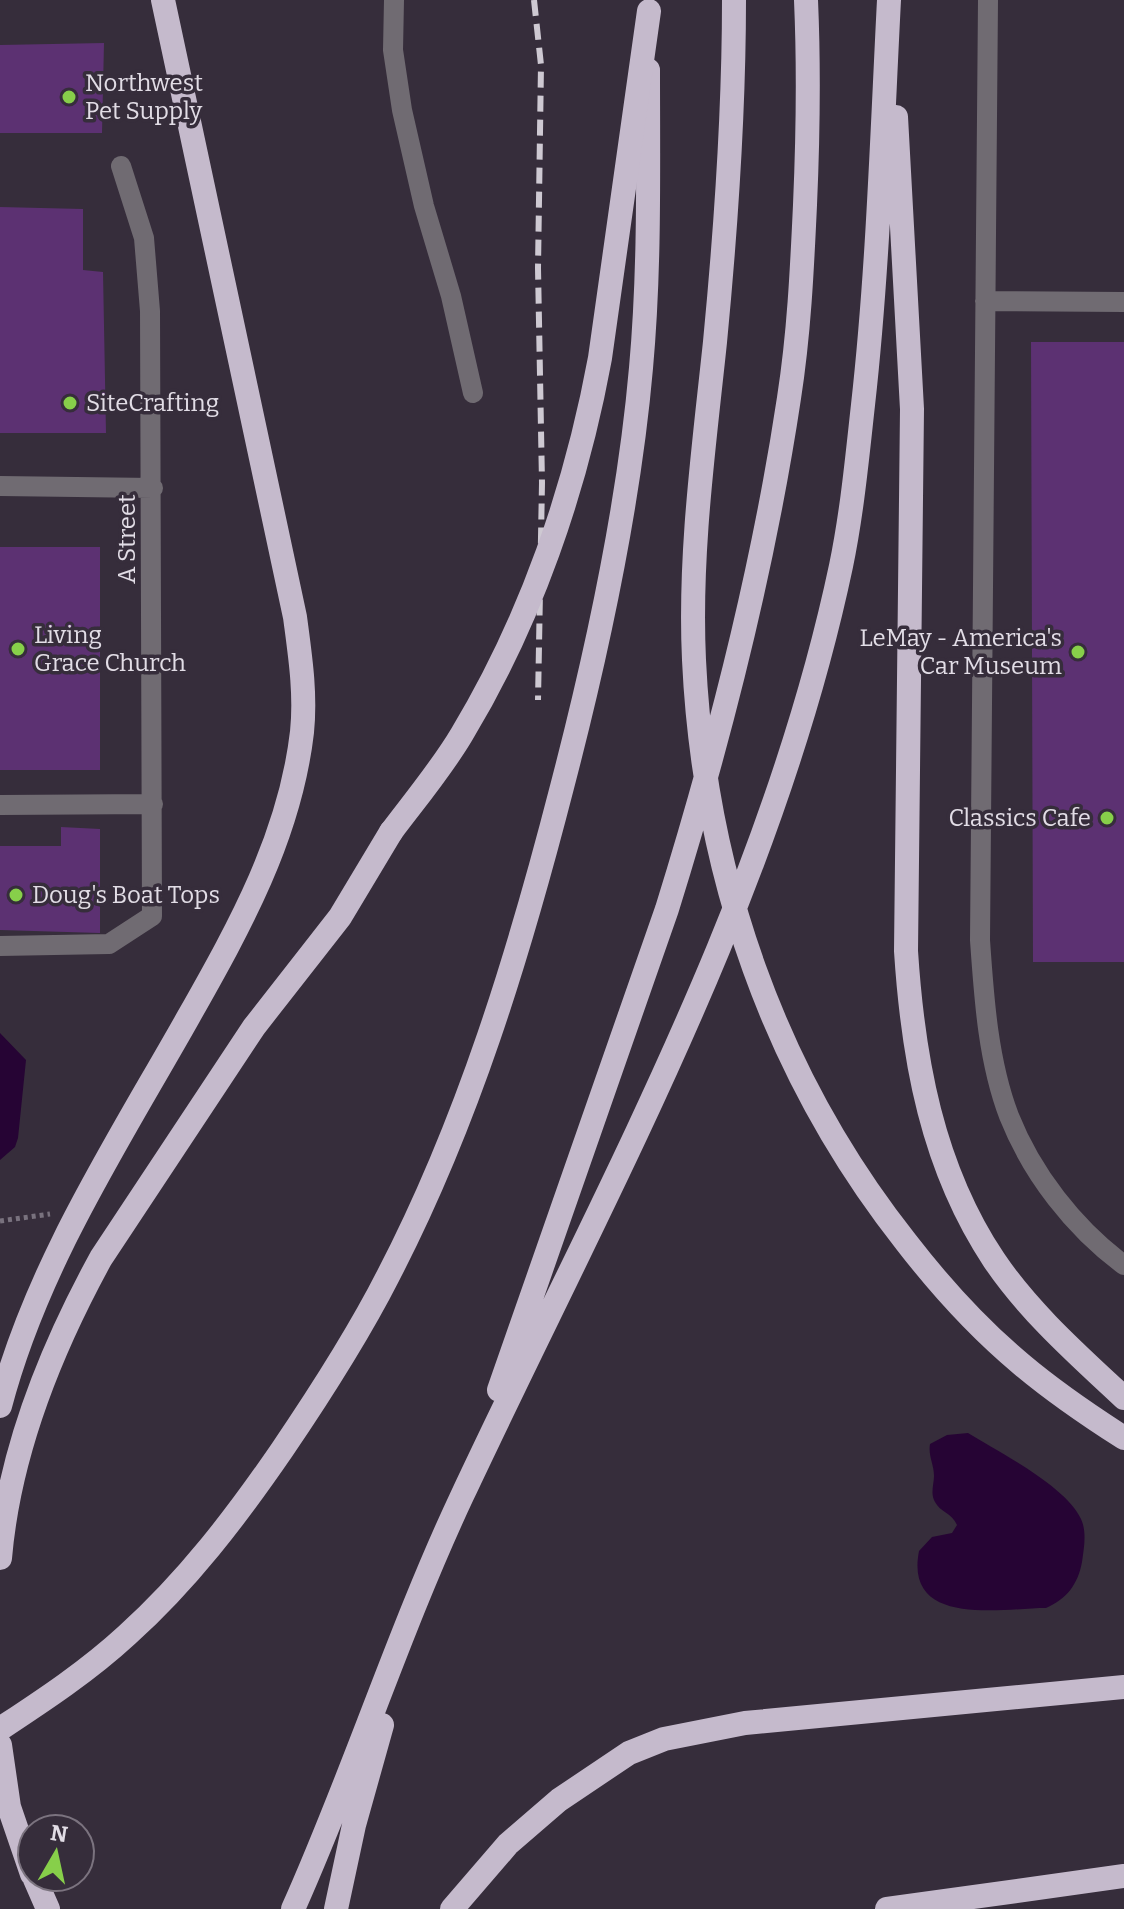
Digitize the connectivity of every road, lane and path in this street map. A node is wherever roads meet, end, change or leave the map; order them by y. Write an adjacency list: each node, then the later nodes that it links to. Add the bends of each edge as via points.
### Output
1 (163, 0): 17 (highway, via 295,617 302,729 287,810 252,901)
2 (394, 0): 11 (street, via 393,50 402,110)
3 (734, 0): 22 (highway, via 731,142 695,568 694,659 701,740 722,865 760,987 792,1061 839,1150 885,1216 948,1292 1019,1362)
4 (806, 0): 23 (highway, via 801,292 789,397 747,612 667,909)
5 (889, 0): 20 (highway, via 912,409 906,951 919,1074 959,1197 994,1260 1046,1323); 23 (highway, via 873,315 857,464 841,565 800,720 749,869 680,1041)
6 (988, 0): 9 (street)
7 (649, 6): 24 (highway, bridge, via 589,415 525,608 469,722 391,832 340,917 254,1027 81,1295 40,1386 19,1451); 27 (highway, bridge, via 642,366 621,511 565,776 515,961 481,1057 389,1274 349,1347 258,1485 187,1575 125,1638)
8 (121, 166): 13 (street, A Street, via 144,238)
9 (985, 301): 10 (street); 19 (street, via 983,987 1005,1102 1030,1158 1060,1204 1100,1248)
10 (1124, 302)
11 (473, 393)
12 (0, 486): 13 (street)
13 (153, 488): 14 (street, A Street)
14 (153, 804): 15 (street); 16 (street, A Street, via 152,916 109,944)
15 (0, 805)
16 (0, 946)
17 (79, 1212): 18 (path); 21 (highway, via 28,1316)
18 (0, 1221)
19 (1124, 1265)
20 (1124, 1398)
21 (0, 1406)
22 (1124, 1438)
23 (461, 1498): 25 (highway)
24 (0, 1558)
25 (410, 1623): 31 (highway); 32 (highway)
26 (1124, 1687): 33 (highway, via 745,1723 664,1739 629,1753 559,1800 508,1844)
27 (0, 1729)
28 (0, 1745): 29 (highway)
29 (16, 1827)
30 (1124, 1876): 34 (highway)
31 (293, 1909)
32 (336, 1909)
33 (452, 1909)
34 (887, 1909)

